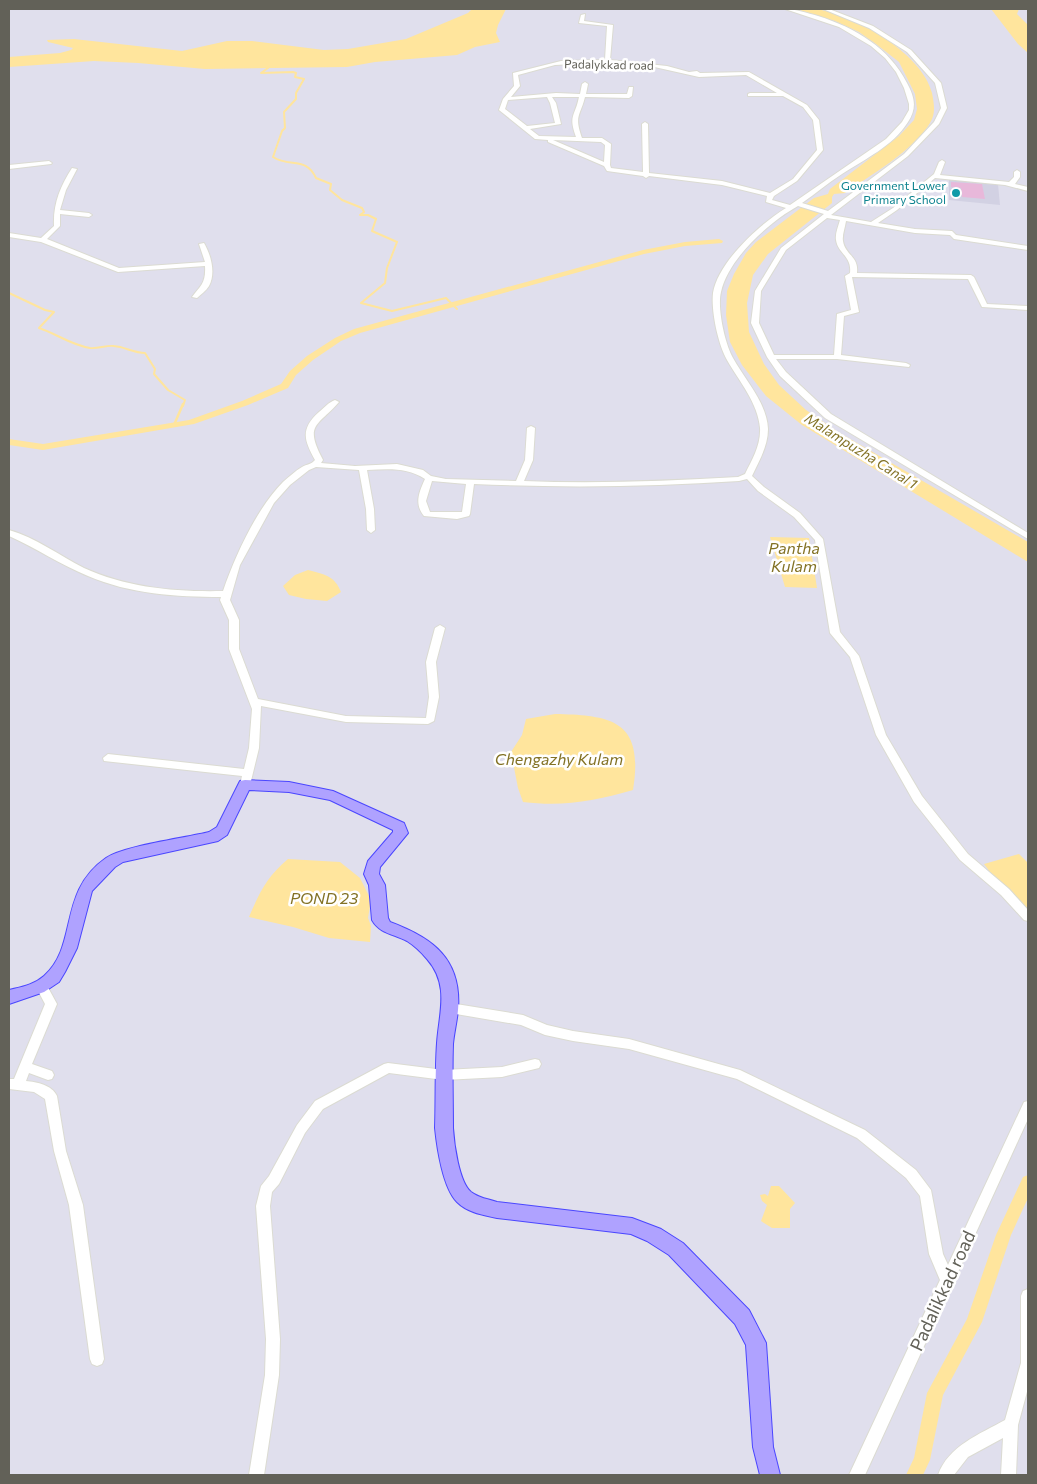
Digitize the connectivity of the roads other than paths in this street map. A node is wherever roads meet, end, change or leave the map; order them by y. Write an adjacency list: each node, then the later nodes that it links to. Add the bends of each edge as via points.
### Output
1 (787, 9): 28 (street, via 856,33 880,50 900,72 913,104 910,115 891,137)
2 (825, 9): 31 (street, via 871,27 909,51 938,83 944,108 937,123 906,156)
3 (583, 15): 4 (street, via 581,22 610,25)
4 (607, 63): 9 (street, Padalykkad road, via 659,66 700,75 747,73); 11 (street, Padalykkad road, via 569,62 515,74 517,86)
5 (585, 84): 7 (street)
6 (631, 88): 7 (street, via 629,96)
7 (582, 95): 10 (street); 12 (street, via 580,106)
8 (750, 95): 9 (street)
9 (788, 95): 27 (street, Padalykkad road, via 805,106 816,120 820,150 795,180)
10 (549, 97): 11 (street); 12 (street)
11 (506, 99): 14 (street, via 502,110)
12 (565, 114): 14 (street, via 558,124); 16 (street, via 574,124)
13 (645, 124): 23 (street)
14 (526, 128): 15 (street, via 536,138)
15 (543, 138): 16 (street); 19 (street)
16 (580, 140): 19 (street, via 602,140 608,144)
17 (942, 162): 24 (street)
18 (49, 163): 20 (street)
19 (607, 165): 23 (street, via 609,170)
20 (9, 168)
21 (74, 169): 29 (street, via 59,195)
22 (1017, 172): 25 (street)
23 (646, 176): 27 (street, via 722,183)
24 (934, 176): 25 (street); 33 (street)
25 (1011, 184): 26 (street)
26 (1028, 189)
27 (771, 195): 28 (street, via 768,201)
28 (793, 205): 31 (street); 49 (street, via 758,231 729,267 717,292 725,349 764,422 761,449)
29 (56, 212): 30 (street); 35 (street, via 55,230)
30 (89, 215)
31 (826, 215): 32 (street); 42 (street, via 783,249 758,291 755,323)
32 (844, 219): 33 (street); 39 (street, via 840,242 851,256 855,267)
33 (872, 224): 37 (street, via 947,232 952,233 951,237)
34 (9, 236): 35 (street)
35 (42, 240): 38 (street, via 118,270)
36 (202, 244): 38 (street, via 208,254)
37 (1028, 248)
38 (208, 264): 40 (street, via 206,286)
39 (853, 275): 41 (street, via 971,277 984,306); 43 (street, via 848,276 855,312 841,314)
40 (194, 297)
41 (1028, 308)
42 (771, 357): 43 (street); 55 (street, via 783,374 828,416)
43 (837, 357): 44 (street)
44 (906, 365)
45 (335, 402): 47 (street, via 309,430 308,441 319,460)
46 (531, 428): 52 (street, via 529,460)
47 (315, 465): 48 (street); 56 (street, via 306,468 270,502 236,565)
48 (363, 468): 50 (street, via 397,466); 53 (street)
49 (748, 476): 52 (street, via 675,483); 61 (street, via 796,515 819,539 835,633 854,656 881,735 918,799 964,857 1005,892)
50 (429, 478): 51 (street); 51 (street, via 422,505 427,514 466,514)
51 (470, 481): 52 (street)
52 (519, 484)
53 (371, 530)
54 (9, 533): 56 (street, via 108,580 174,593)
55 (1028, 536)
56 (227, 594): 58 (street, via 226,600 234,620 234,649)
57 (440, 628): 58 (street, via 431,662 434,698 428,721 346,719)
58 (255, 702): 60 (street, via 254,748)
59 (108, 758): 60 (street)
60 (247, 779): 62 (main road, via 222,831 213,837 120,857 106,864 84,892 73,939 53,978); 64 (main road, via 333,796 399,827 401,833 371,870 377,885 380,920 385,926 411,936 435,955 447,978)
61 (1028, 917)
62 (42, 985): 63 (main road); 66 (street, via 51,1004)
63 (9, 997)
64 (450, 1008): 68 (main road); 71 (street, via 523,1020 545,1030 573,1036 629,1044 740,1075 861,1134 911,1174 926,1194 936,1254)
65 (535, 1064): 68 (street, via 502,1072)
66 (26, 1067): 67 (street); 69 (street)
67 (48, 1075)
68 (444, 1075): 76 (main road, via 445,1142 456,1186 464,1197 477,1205 497,1210 610,1222 654,1235 676,1249 742,1317 756,1342); 77 (street, via 388,1068 319,1105 301,1129 266,1190 263,1206 273,1340 272,1374)
69 (13, 1084): 73 (street, via 36,1086 51,1096 60,1151 76,1205)
70 (1028, 1106): 71 (street, Padalikkad road)
71 (947, 1279): 78 (street, Padalikkad road)
72 (1028, 1296): 74 (street)
73 (97, 1359)
74 (1027, 1370): 75 (street)
75 (1012, 1426): 79 (street, via 963,1452); 80 (street)
76 (766, 1470)
77 (256, 1475)
78 (857, 1475)
79 (945, 1475)
80 (1011, 1475)

